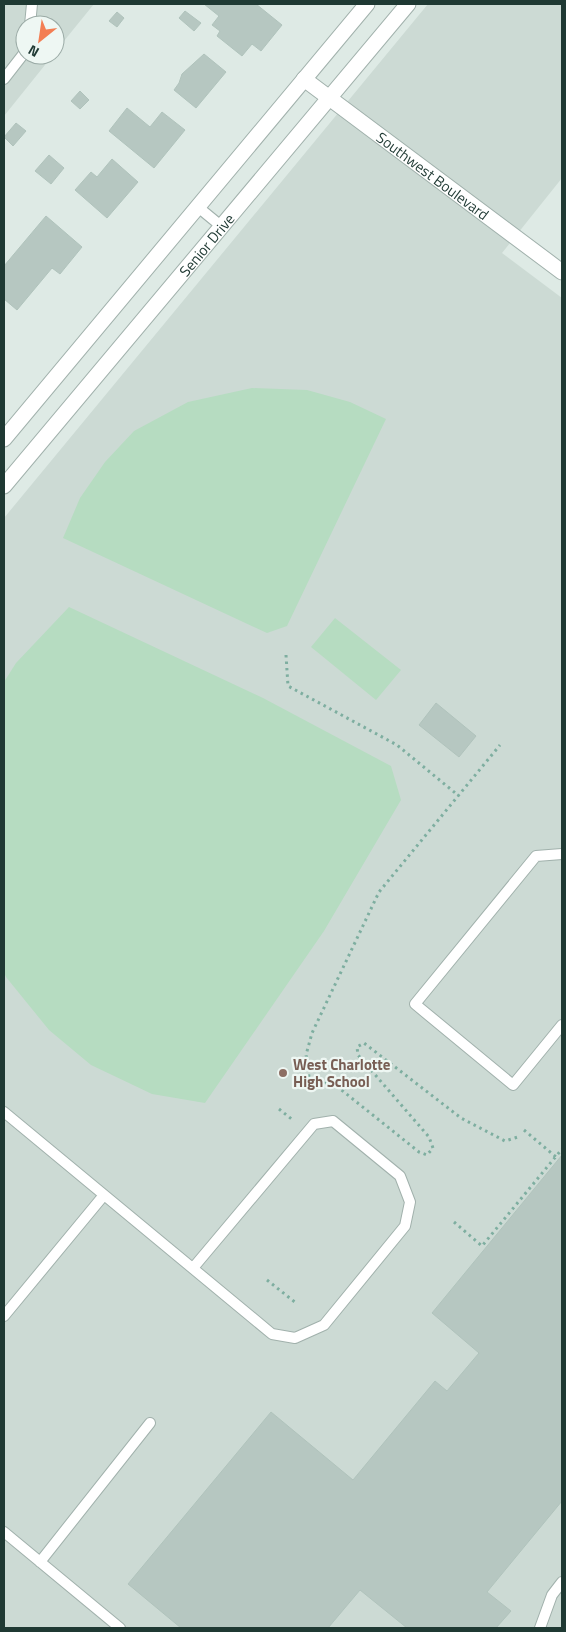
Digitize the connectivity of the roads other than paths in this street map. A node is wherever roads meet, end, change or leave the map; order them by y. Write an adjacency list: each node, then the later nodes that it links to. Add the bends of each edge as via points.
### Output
1 (367, 4): 5 (street, Senior Drive)
2 (408, 4): 6 (street, Senior Drive)
3 (15, 64): 4 (lane)
4 (4, 78)
5 (304, 79): 6 (street, Southwest Boulevard); 7 (street, Senior Drive)
6 (328, 98): 8 (street, Senior Drive); 9 (street, Southwest Boulevard)
7 (198, 207): 8 (lane); 10 (street, Senior Drive)
8 (221, 226): 11 (street, Senior Drive)
9 (562, 272)
10 (4, 439)
11 (4, 486)
12 (562, 854): 13 (lane, via 536,856 415,1004 512,1085)
13 (562, 1025)
14 (4, 1112): 15 (lane)
15 (104, 1195): 16 (lane); 17 (lane)
16 (193, 1268): 16 (lane, via 272,1334 295,1338 324,1325 404,1226 410,1202 400,1176 332,1122 314,1124)
17 (4, 1316)
18 (150, 1423): 20 (lane)
19 (4, 1532): 20 (lane)
20 (40, 1562): 22 (lane)
21 (562, 1582): 23 (lane, via 552,1595)
22 (120, 1628)
23 (540, 1628)

